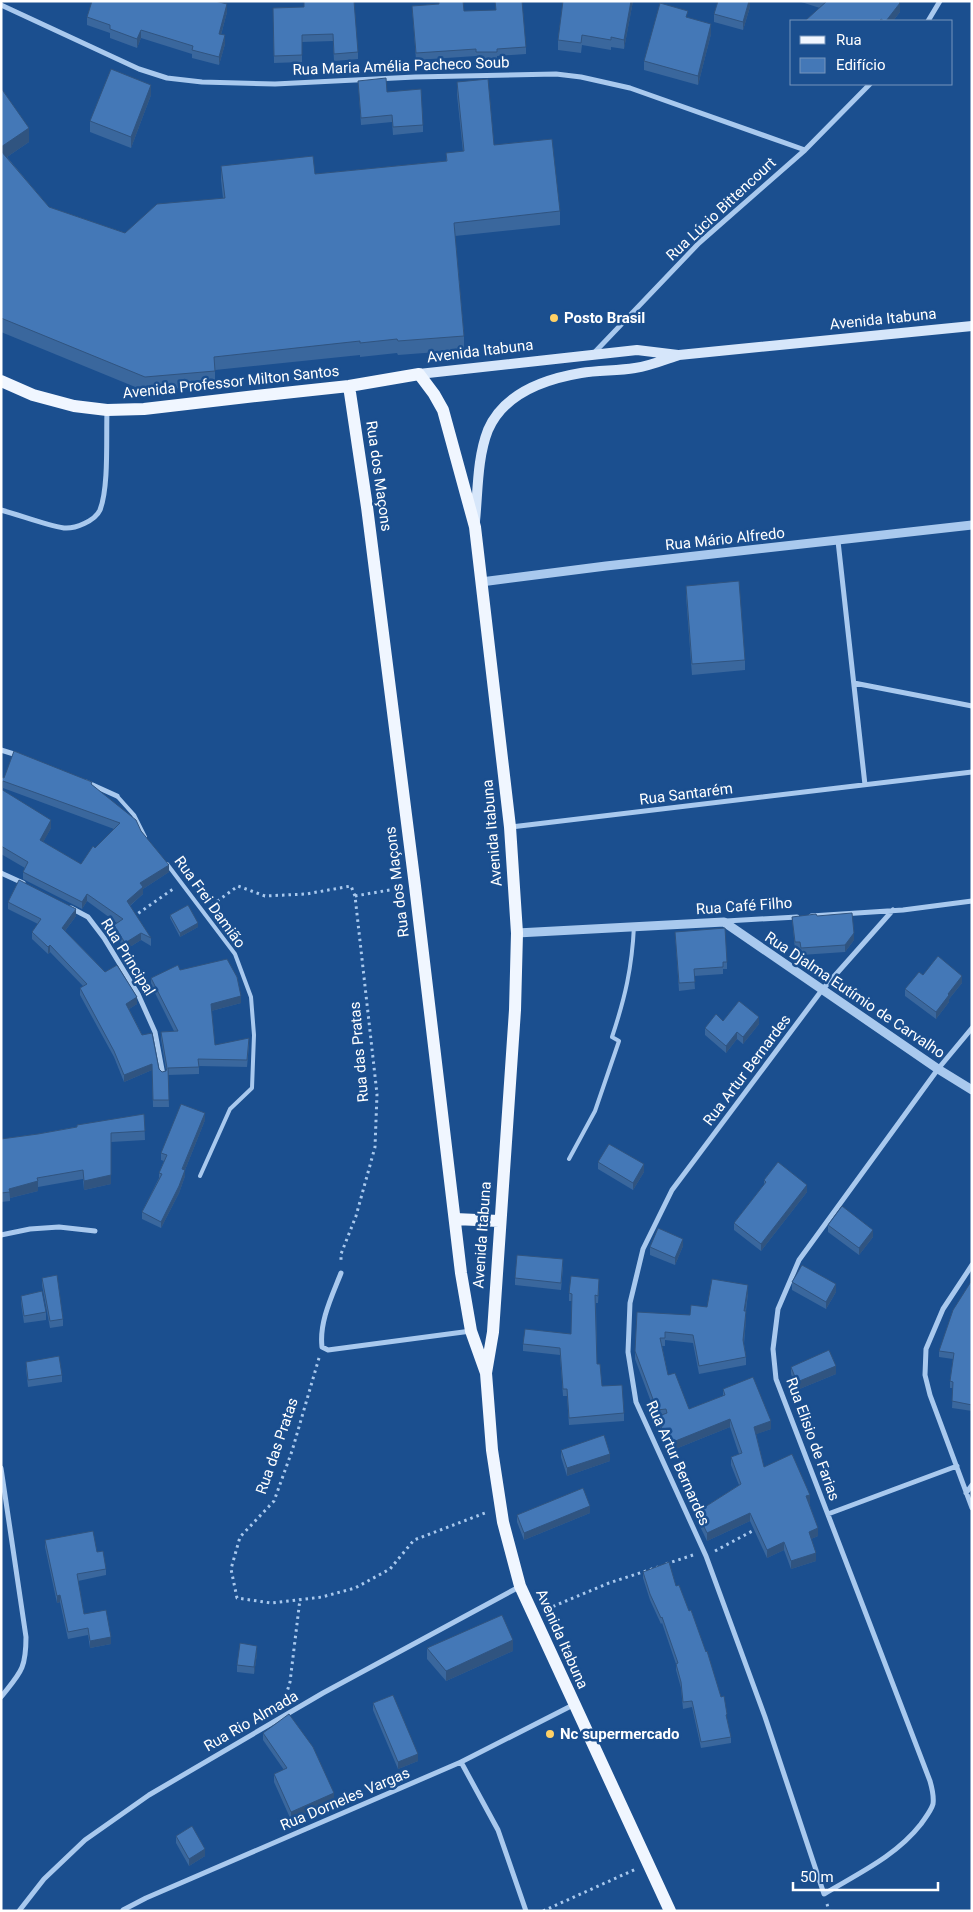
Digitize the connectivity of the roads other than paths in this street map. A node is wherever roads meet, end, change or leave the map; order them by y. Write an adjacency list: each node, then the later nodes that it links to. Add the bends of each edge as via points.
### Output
1 (940, 1): 3 (street)
2 (1, 5): 5 (street, Rua Maria Amélia Pacheco Soub, via 139,69 167,78 256,84 556,74 630,88)
3 (929, 20)
4 (869, 85): 5 (street, Rua Lúcio Bittencourt)
5 (804, 150): 7 (street, Rua Lúcio Bittencourt, via 699,243)
6 (972, 326): 8 (main road, Avenida Itabuna)
7 (592, 355): 8 (main road, Avenida Itabuna, via 637,350); 9 (main road, Avenida Itabuna)
8 (679, 355): 15 (main road, Avenida Itabuna, via 635,368 581,373 544,382 520,393 502,408 488,430 482,454)
9 (419, 374): 11 (main road, Avenida Professor Milton Santos); 15 (main road, Avenida Itabuna, via 444,410)
10 (1, 382): 12 (main road, Avenida Professor Milton Santos, via 58,402)
11 (349, 386): 12 (main road, Avenida Professor Milton Santos, via 144,409); 46 (main road, Rua dos Maçons, via 415,886)
12 (106, 410): 13 (street, via 104,489 99,512 93,518 84,524 65,528)
13 (1, 510)
14 (972, 525): 16 (street, Rua Mário Alfredo)
15 (474, 527): 17 (main road, Avenida Itabuna)
16 (838, 540): 17 (street, Rua Mário Alfredo); 18 (street)
17 (481, 582): 26 (main road, Avenida Itabuna)
18 (854, 683): 19 (street); 24 (street)
19 (972, 706)
20 (1, 750): 21 (street)
21 (26, 758)
22 (972, 772): 24 (street, Rua Santarém)
23 (76, 778): 25 (street)
24 (866, 785): 26 (street, Rua Santarém)
25 (117, 796): 27 (lane, via 134,815)
26 (510, 827): 38 (main road, Avenida Itabuna)
27 (150, 842)
28 (166, 862): 45 (lane, Rua Frei Damião, via 234,954 251,997 254,1035 252,1088 230,1109)
29 (1, 873): 30 (street)
30 (27, 885)
31 (972, 901): 33 (street, Rua Café Filho)
32 (62, 904): 42 (street, Rua Principal, via 88,917 138,994 155,1032)
33 (894, 910): 34 (street, Rua Café Filho); 39 (street, Rua Artur Bernardes)
34 (808, 916)
35 (799, 917): 36 (street, Rua Café Filho)
36 (724, 922): 37 (street, Rua Café Filho); 39 (street, Rua Djalma Eutímio de Carvalho)
37 (634, 926): 38 (street, Rua Café Filho); 44 (lane, via 632,960 612,1037 619,1041 596,1111)
38 (516, 933): 47 (main road, Avenida Itabuna, via 515,1010)
39 (822, 990): 41 (street, Rua Djalma Eutímio de Carvalho); 64 (street, Rua Artur Bernardes, via 672,1190 643,1249 630,1303 628,1352 636,1402 704,1554 765,1717)
40 (972, 1028): 41 (street, Rua Elisio de Farias)
41 (938, 1069): 43 (street, Rua Djalma Eutímio de Carvalho); 59 (street, Rua Elisio de Farias, via 799,1260 778,1309 773,1349 776,1378)
42 (163, 1075)
43 (972, 1090)
44 (569, 1159)
45 (200, 1176)
46 (454, 1220): 47 (main road); 52 (main road, Rua dos Maçons)
47 (499, 1221): 53 (main road, Avenida Itabuna, via 493,1332)
48 (94, 1231): 49 (street, via 58,1227)
49 (1, 1235)
50 (972, 1264): 54 (street, via 943,1309 926,1349 930,1396)
51 (342, 1273): 52 (street, via 327,1310 321,1340 322,1347 328,1350)
52 (471, 1331): 53 (main road, Rua dos Maçons)
53 (486, 1373): 60 (main road, Avenida Itabuna, via 492,1450 501,1507)
54 (957, 1466): 57 (street); 59 (street)
55 (1, 1468): 61 (street, via 26,1637 26,1656 22,1670)
56 (972, 1485): 57 (street)
57 (966, 1493): 58 (street)
58 (972, 1508)
59 (828, 1514): 64 (street, Rua Elisio de Farias, via 930,1781 933,1804 895,1852)
60 (520, 1586): 62 (main road, Avenida Itabuna); 66 (street, Rua Rio Almada, via 323,1693 149,1795 86,1840 44,1879)
61 (1, 1698)
62 (573, 1705): 63 (street, Rua Dorneles Vargas); 68 (main road, Avenida Itabuna)
63 (461, 1762): 65 (street, Rua Dorneles Vargas); 67 (street, via 498,1830)
64 (824, 1894)
65 (123, 1910)
66 (19, 1911)
67 (526, 1911)
68 (670, 1911)

